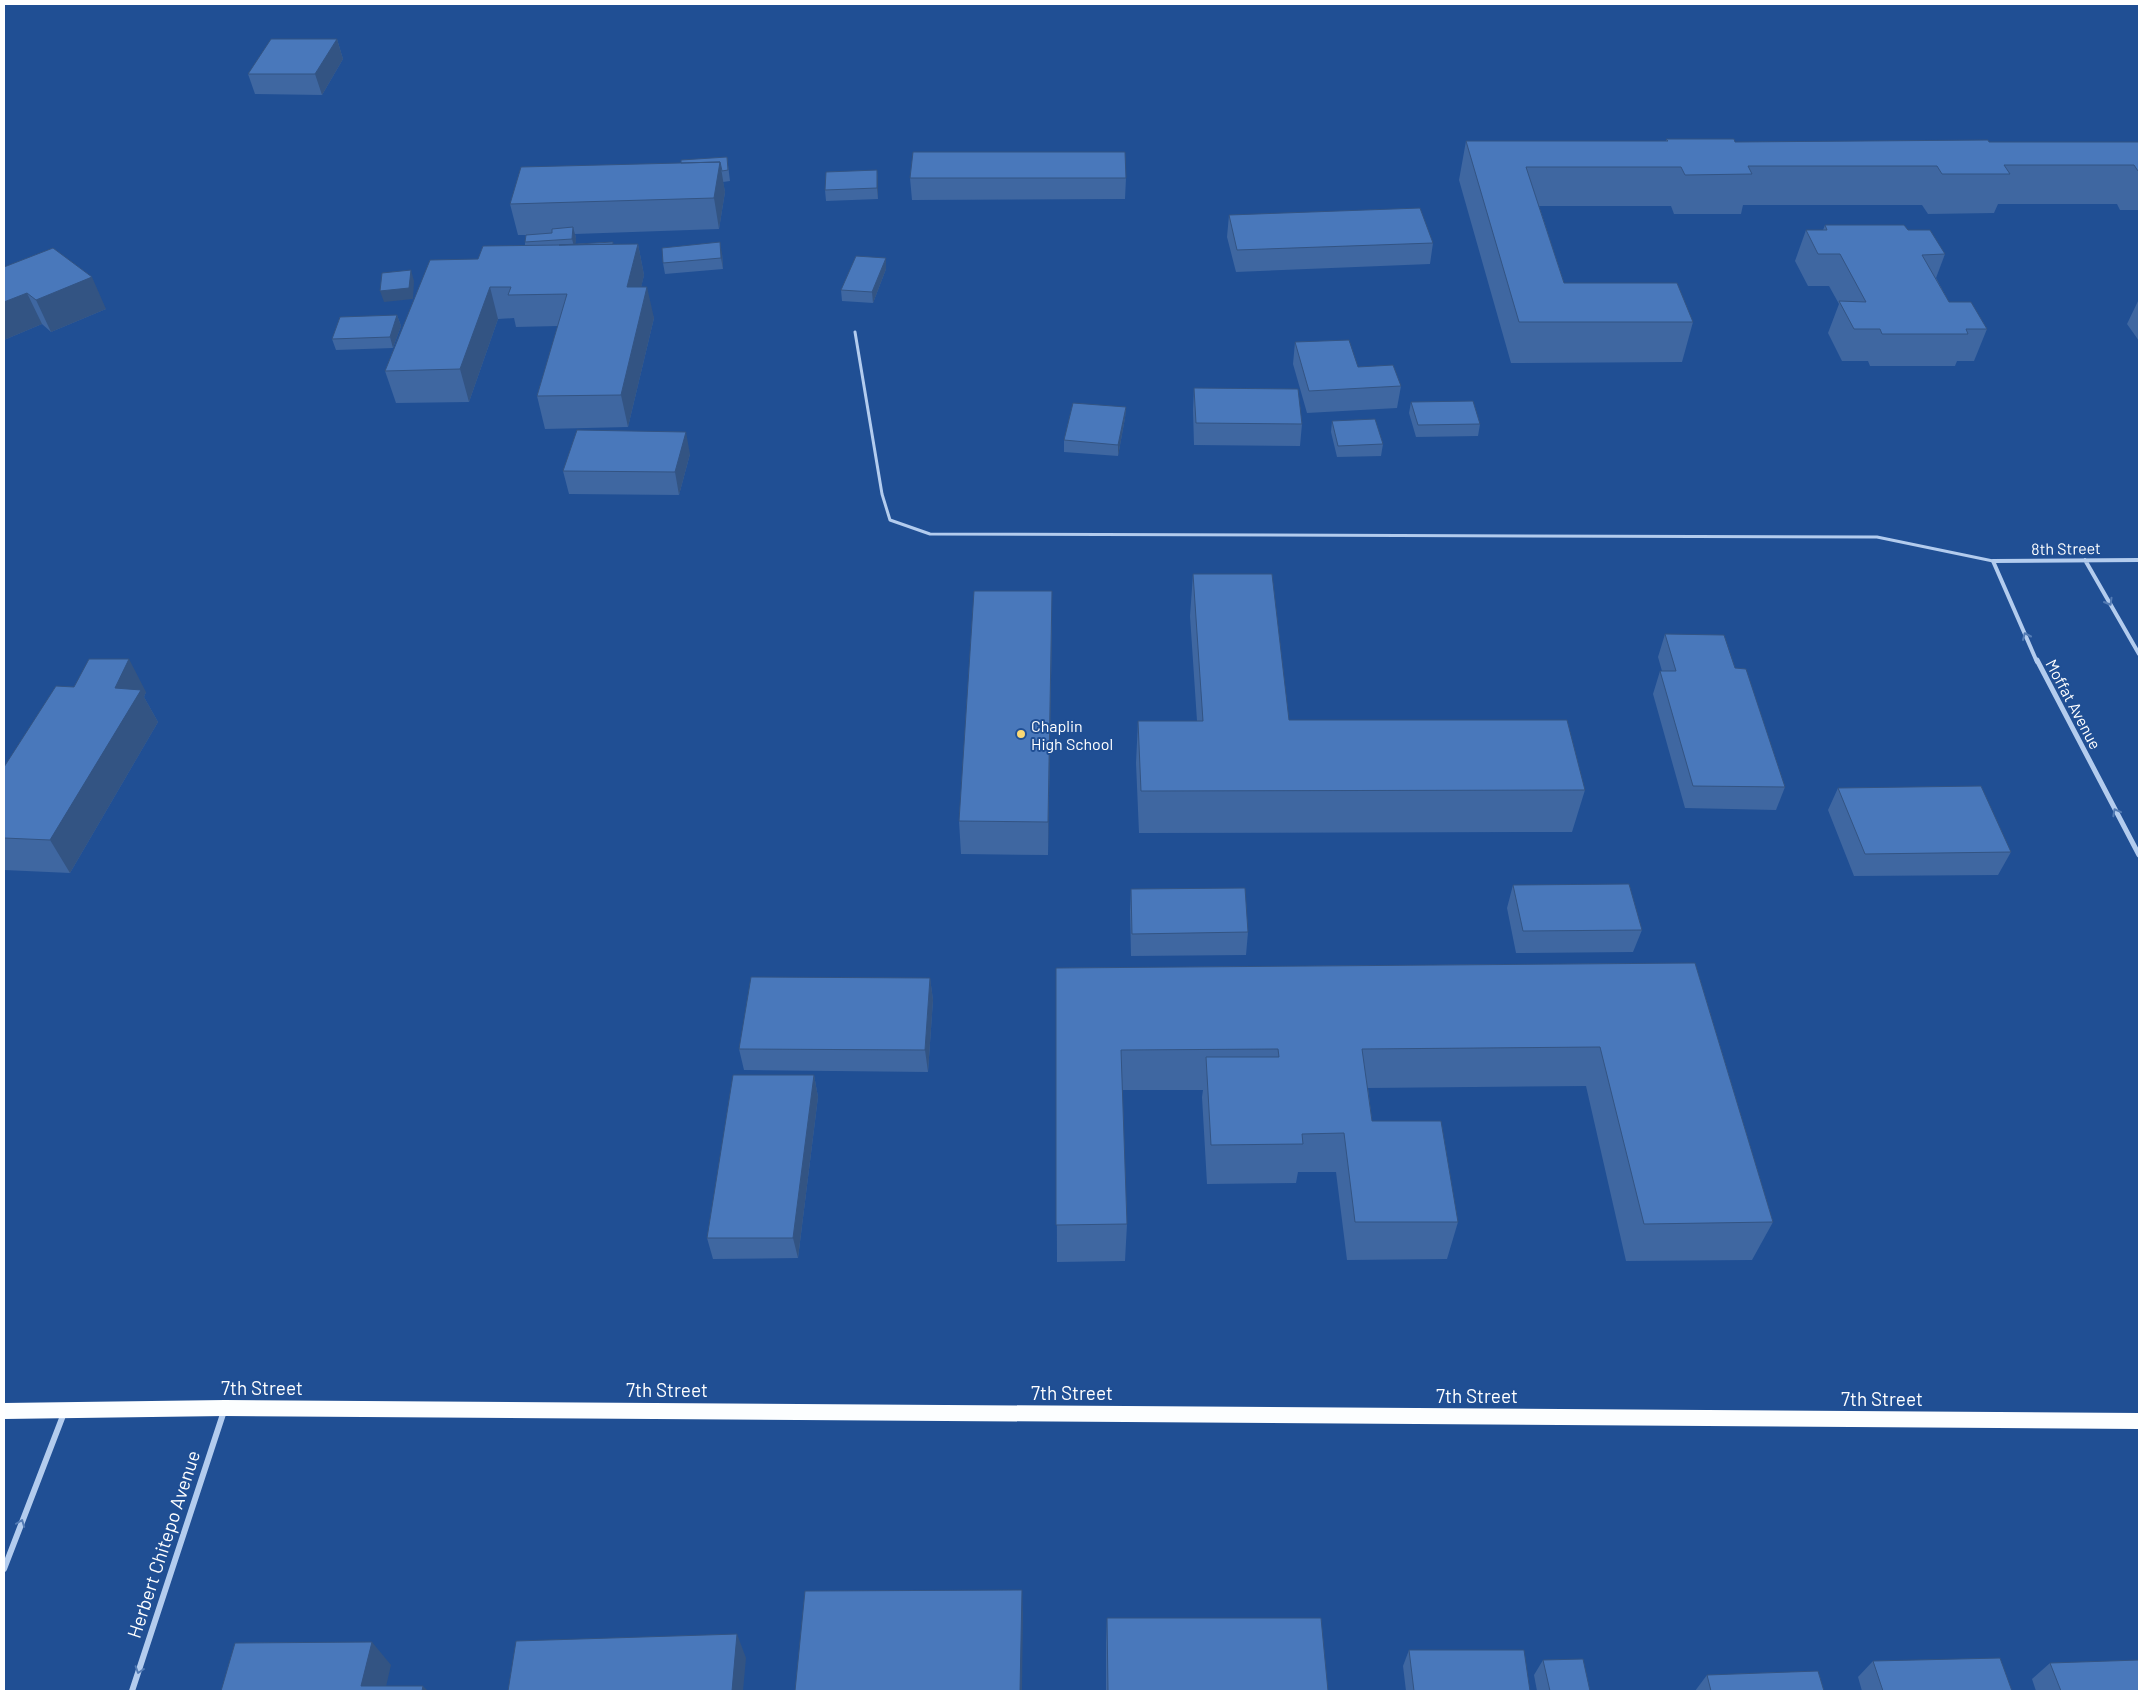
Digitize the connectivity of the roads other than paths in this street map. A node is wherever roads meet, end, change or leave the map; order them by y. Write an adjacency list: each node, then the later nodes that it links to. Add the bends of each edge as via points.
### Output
1 (855, 332): 4 (lane, via 882,494 890,520 930,534 1876,538)
2 (2085, 560): 3 (street, 8th Street); 4 (street, 8th Street); 5 (street, one-way to 5)
3 (2139, 560)
4 (1993, 561): 6 (street, Moffat Avenue, one-way to 4, via 2039,666)
5 (2139, 654)
6 (2139, 855)
7 (225, 1408): 9 (highway, 7th Street); 10 (highway, 7th Street); 12 (street, Herbert Chitepo Avenue, one-way to 12)
8 (4, 1411): 9 (highway, 7th Street)
9 (65, 1411): 11 (street, one-way to 9)
10 (2139, 1421)
11 (4, 1569)
12 (132, 1691)

